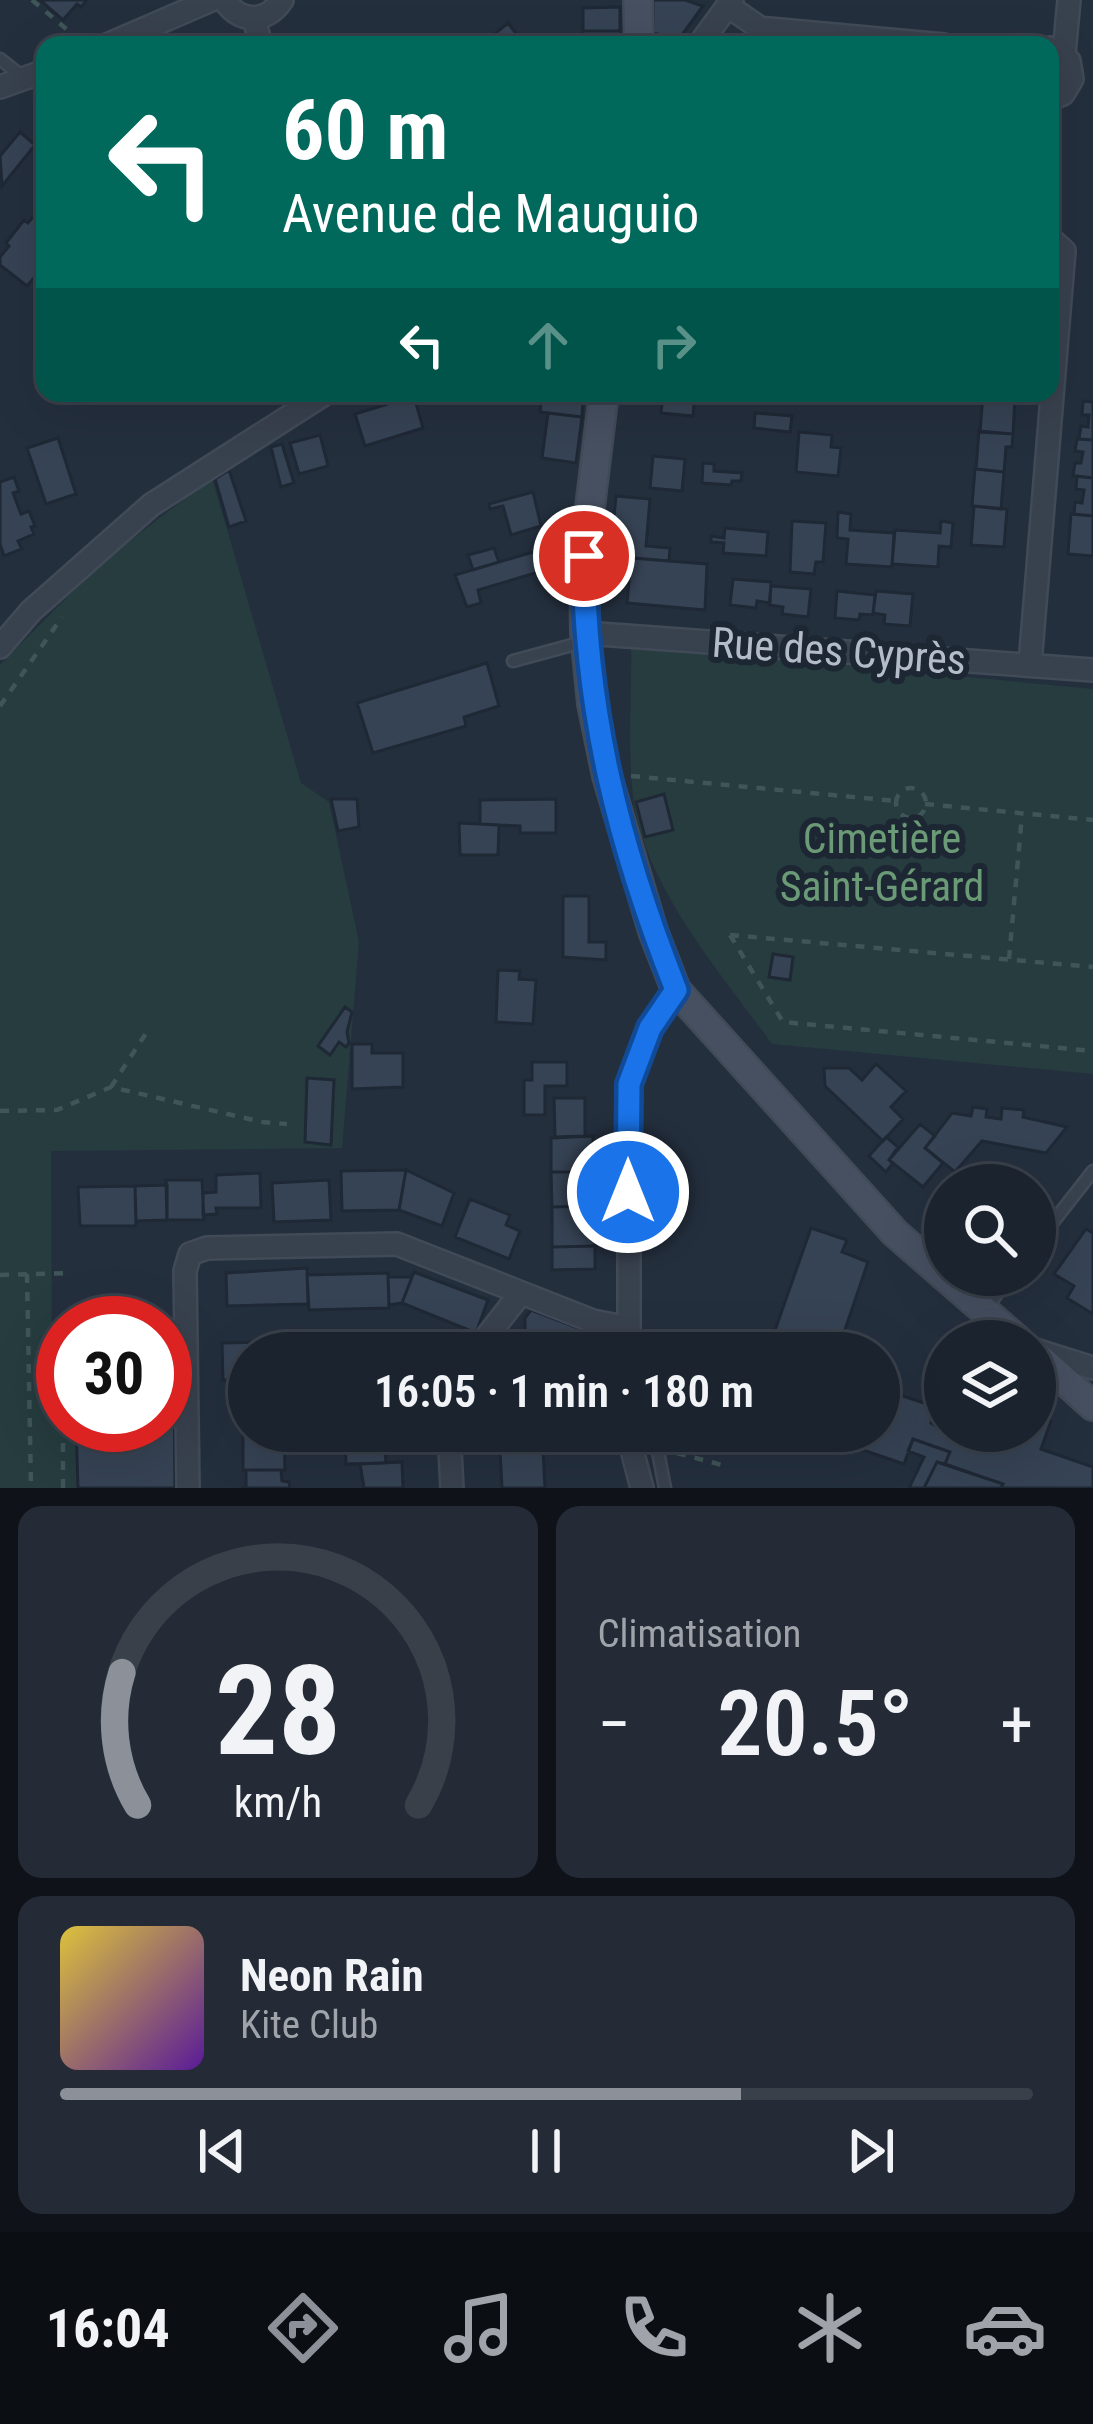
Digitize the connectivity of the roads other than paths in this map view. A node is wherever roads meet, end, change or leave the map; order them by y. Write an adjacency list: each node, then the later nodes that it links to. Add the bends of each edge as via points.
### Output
1 (212, 0): 8 (street)
2 (224, 0): 7 (street)
3 (282, 0): 7 (street)
4 (638, 0): 10 (main road)
5 (1069, 0): 13 (street)
6 (730, 3): 11 (street); 12 (street, via 760,28)
7 (254, 19): 9 (street)
8 (128, 36)
9 (259, 36)
10 (639, 36)
11 (706, 36)
12 (847, 36)
13 (1059, 42)
14 (1059, 53): 18 (street, via 1070,61 1072,79)
15 (0, 59): 16 (lane)
16 (34, 74): 17 (street)
17 (0, 86)
18 (1059, 96)
19 (1059, 246): 20 (street)
20 (1059, 312)
21 (312, 402): 25 (street, via 151,505)
22 (603, 402): 24 (main road, via 584,556)
23 (1052, 402): 27 (street)
24 (585, 637): 26 (lane); 27 (street, Rue des Cyprès); 29 (main road, via 602,757)
25 (0, 646)
26 (513, 661)
27 (1030, 664): 28 (street, Rue des Cyprès)
28 (1093, 670)
29 (676, 990): 34 (main road, via 896,1233); 36 (street, via 650,1028 629,1084)
30 (1093, 1171): 31 (lane)
31 (1056, 1218)
32 (520, 1294): 36 (street); 37 (street); 46 (street, via 397,1244 190,1254)
33 (995, 1296): 34 (lane)
34 (982, 1312): 35 (main road)
35 (992, 1320)
36 (628, 1328): 38 (street)
37 (490, 1332)
38 (628, 1332)
39 (1056, 1358): 40 (street)
40 (1093, 1369)
41 (1056, 1372): 42 (main road)
42 (1093, 1406)
43 (450, 1452): 47 (street)
44 (633, 1452): 48 (street)
45 (656, 1452): 49 (lane)
46 (188, 1488)
47 (452, 1488)
48 (642, 1488)
49 (665, 1488)

